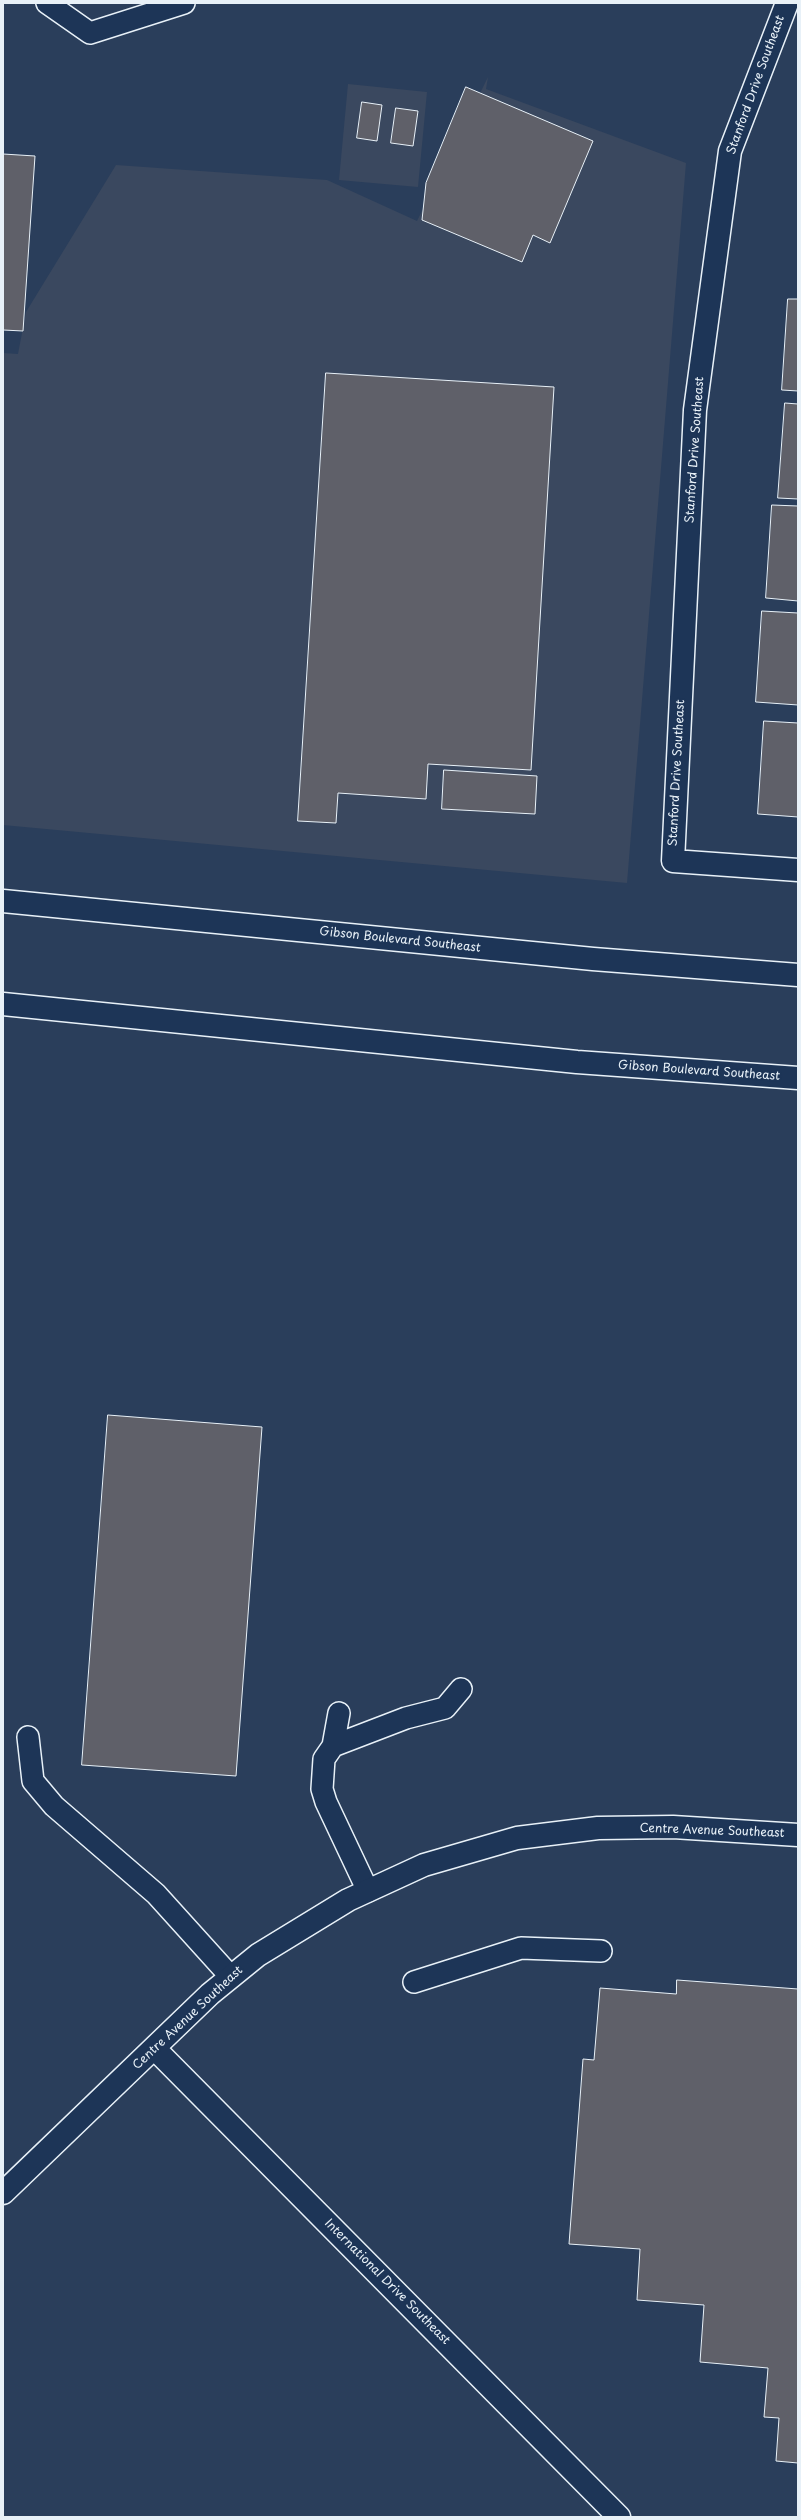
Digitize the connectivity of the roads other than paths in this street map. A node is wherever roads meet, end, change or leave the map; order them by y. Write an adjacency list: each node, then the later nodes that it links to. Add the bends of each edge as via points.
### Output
1 (46, 3): 2 (lane, via 90,33)
2 (184, 3)
3 (786, 3): 4 (street, Stanford Drive Southeast, via 730,151 695,410 673,861)
4 (798, 870)
5 (3, 900): 6 (street, Gibson Boulevard Southeast, via 593,959)
6 (798, 975)
7 (3, 1004): 8 (street, Gibson Boulevard Southeast, via 577,1062)
8 (798, 1078)
9 (461, 1689): 12 (lane, via 445,1708 406,1718)
10 (339, 1713): 12 (lane)
11 (28, 1737): 16 (lane, via 33,1781 54,1806 156,1894)
12 (333, 1746): 14 (lane, via 324,1759 322,1789)
13 (798, 1834): 14 (street, Centre Avenue Southeast, via 673,1827 598,1828 517,1838 424,1865)
14 (368, 1891): 16 (street, Centre Avenue Southeast, via 348,1900 258,1955)
15 (601, 1951): 17 (lane, via 521,1948)
16 (231, 1977): 18 (street, Centre Avenue Southeast)
17 (414, 1982)
18 (154, 2048): 19 (street, Centre Avenue Southeast); 20 (street, International Drive Southeast)
19 (3, 2193)
20 (619, 2517)

